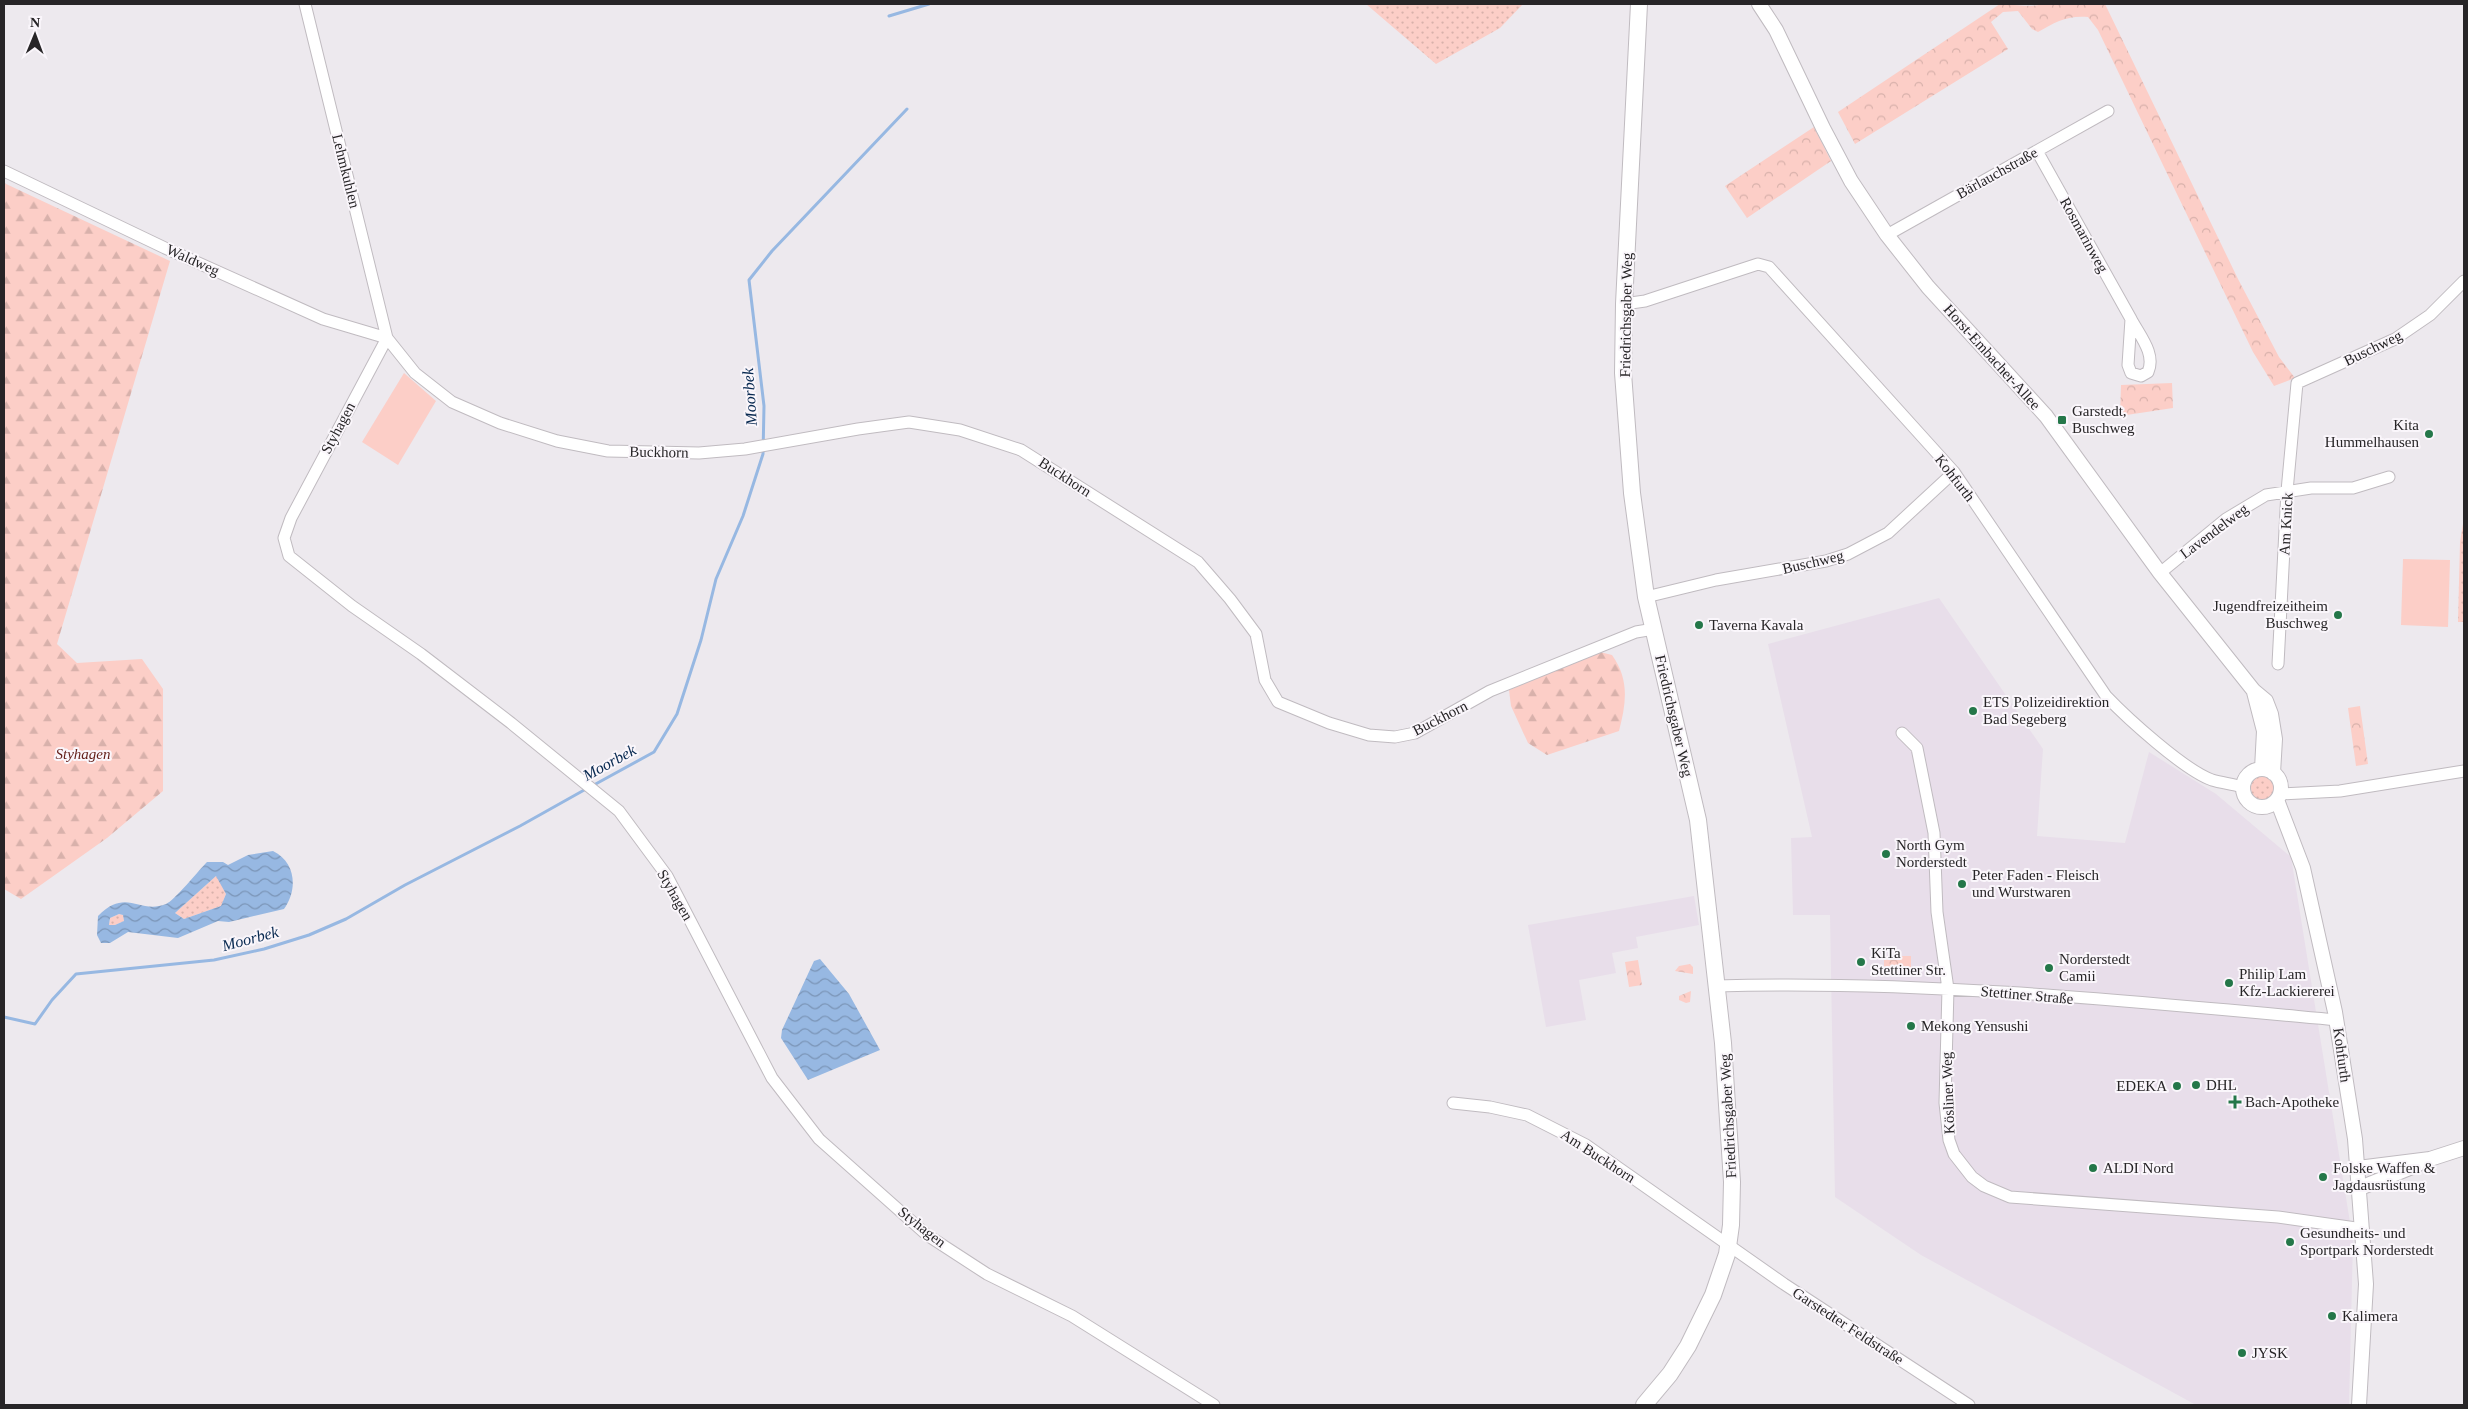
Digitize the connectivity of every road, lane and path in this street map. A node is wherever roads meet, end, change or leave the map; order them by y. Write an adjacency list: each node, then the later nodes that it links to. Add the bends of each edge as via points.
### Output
1 (305, 4): 11 (street, Lehmkuhlen)
2 (1639, 4): 9 (main road, Friedrichsgaber Weg)
3 (1759, 4): 7 (street, Horst-Embacher-Allee, via 1776,30 1852,181)
4 (2108, 112): 5 (street, Bärlauchstraße)
5 (2037, 151): 7 (street, Bärlauchstraße); 10 (street, Rosmarinweg)
6 (4, 171): 11 (street, Waldweg, via 165,248 323,318)
7 (1887, 236): 16 (street, Horst-Embacher-Allee, via 1918,276 2046,416)
8 (2464, 281): 12 (street, Buschweg, via 2430,315 2395,339)
9 (1624, 304): 13 (street, Kohfurth, via 1646,301 1758,264 1769,267); 17 (main road, Friedrichsgaber Weg, via 1623,373 1628,441)
10 (2131, 319)
11 (387, 338): 18 (street, Buckhorn, via 415,374 452,402 500,423 557,441 608,451 700,453 909,422 960,430 1021,450 1198,562 1256,634 1265,680 1278,702 1369,735 1395,737 1414,733 1490,691 1636,632); 35 (street, Styhagen, via 291,518 284,538 289,556 352,606 421,654 619,811 667,876 772,1078 819,1139 935,1240 987,1274 1072,1316)
12 (2297, 383): 15 (street, Am Knick)
13 (1954, 472): 17 (street, Buschweg, via 1888,533 1848,554); 23 (street, Kohfurth, via 2116,707 2192,768 2211,780)
14 (2389, 477): 15 (street, Lavendelweg, via 2353,488)
15 (2287, 491): 16 (street, Lavendelweg, via 2266,495 2240,509); 19 (street, Am Knick)
16 (2160, 573): 21 (street, Horst-Embacher-Allee, via 2254,691 2266,701 2275,738)
17 (1646, 597): 18 (main road, Friedrichsgaber Weg)
18 (1654, 629): 25 (main road, Friedrichsgaber Weg, via 1698,820)
19 (2278, 664)
20 (1902, 733): 26 (street, Kösliner Weg, via 1917,748 1930,805 1937,912)
21 (2268, 771): 23 (street, via 2250,773); 24 (street, Kohfurth, via 2280,782)
22 (2464, 772): 24 (street)
23 (2242, 787): 24 (street, Kohfurth, via 2248,801 2258,807)
24 (2274, 800): 27 (street, Kohfurth, via 2277,823 2287,831 2303,868)
25 (1716, 986): 26 (street, Stettiner Straße, via 1841,985); 34 (main road, Friedrichsgaber Weg, via 1729,1112 1732,1182)
26 (1948, 989): 27 (street, Stettiner Straße); 33 (street, Kösliner Weg, via 1946,1123 1954,1154 1984,1186 2010,1197 2251,1215)
27 (2337, 1020): 31 (street, Kohfurth)
28 (1453, 1103): 34 (street, Am Buckhorn, via 1490,1107 1540,1120 1586,1145)
29 (2464, 1148): 30 (street)
30 (2430, 1158): 31 (street); 32 (street)
31 (2358, 1168): 32 (street, Kohfurth)
32 (2360, 1188): 33 (street, Kohfurth)
33 (2363, 1229): 38 (street, Kohfurth, via 2366,1292)
34 (1728, 1244): 36 (main road, Friedrichsgaber Weg, via 1719,1279 1702,1320 1670,1374); 37 (street, Garstedter Feldstraße)
35 (1214, 1405)
36 (1644, 1405)
37 (1969, 1405)
38 (2360, 1405)

